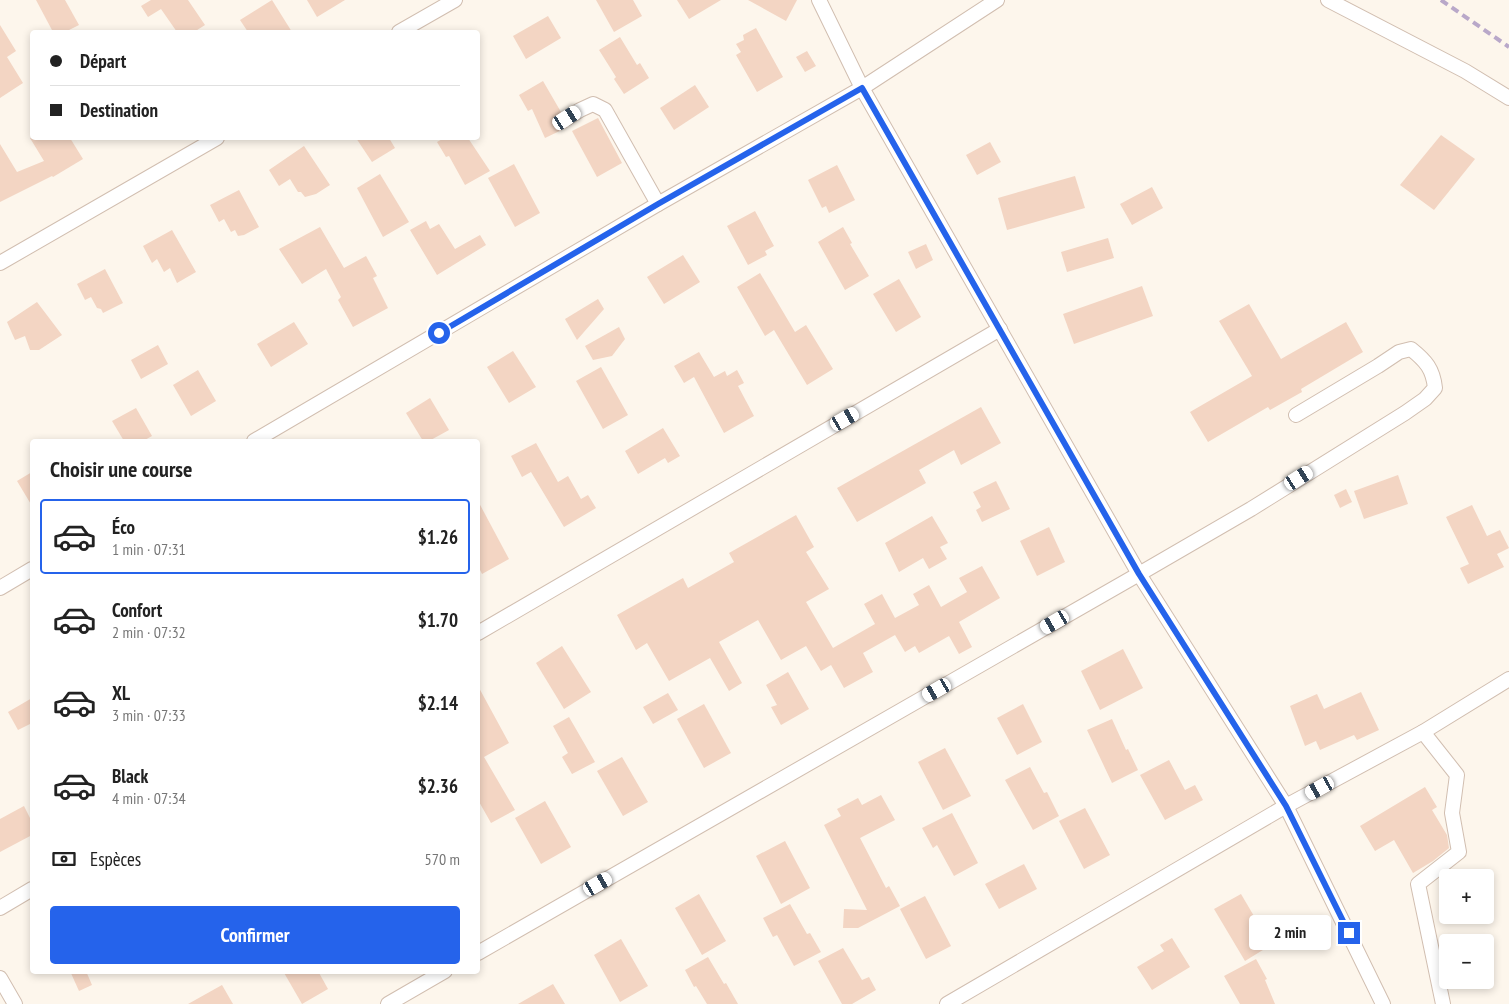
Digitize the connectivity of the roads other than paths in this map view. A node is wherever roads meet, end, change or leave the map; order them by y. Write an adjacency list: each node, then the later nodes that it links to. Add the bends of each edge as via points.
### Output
1 (455, 0): 5 (street)
2 (819, 0): 6 (street)
3 (997, 0): 6 (street)
4 (1328, 0): 7 (street, via 1465,71)
5 (402, 30)
6 (862, 88): 10 (street); 12 (street)
7 (1509, 98)
8 (567, 118): 10 (street, via 593,104 605,110)
9 (214, 140): 11 (street)
10 (658, 204): 14 (street)
11 (0, 264)
12 (1000, 329): 16 (street); 18 (street)
13 (1296, 415): 16 (street, via 1399,352 1411,349 1424,359 1434,375 1435,388 1425,399 1251,509)
14 (257, 439)
15 (30, 570): 17 (street)
16 (1139, 574): 21 (street); 24 (street)
17 (0, 588)
18 (480, 632)
19 (1509, 679): 20 (street)
20 (1422, 732): 21 (street); 31 (street, via 1457,775 1452,813 1459,852 1418,884)
21 (1286, 806): 29 (street); 30 (street)
22 (30, 890): 23 (street)
23 (0, 908)
24 (480, 952)
25 (440, 974): 28 (street)
26 (0, 978): 27 (street)
27 (15, 1004)
28 (388, 1004)
29 (947, 1004)
30 (1383, 1004)
31 (1443, 1004)

